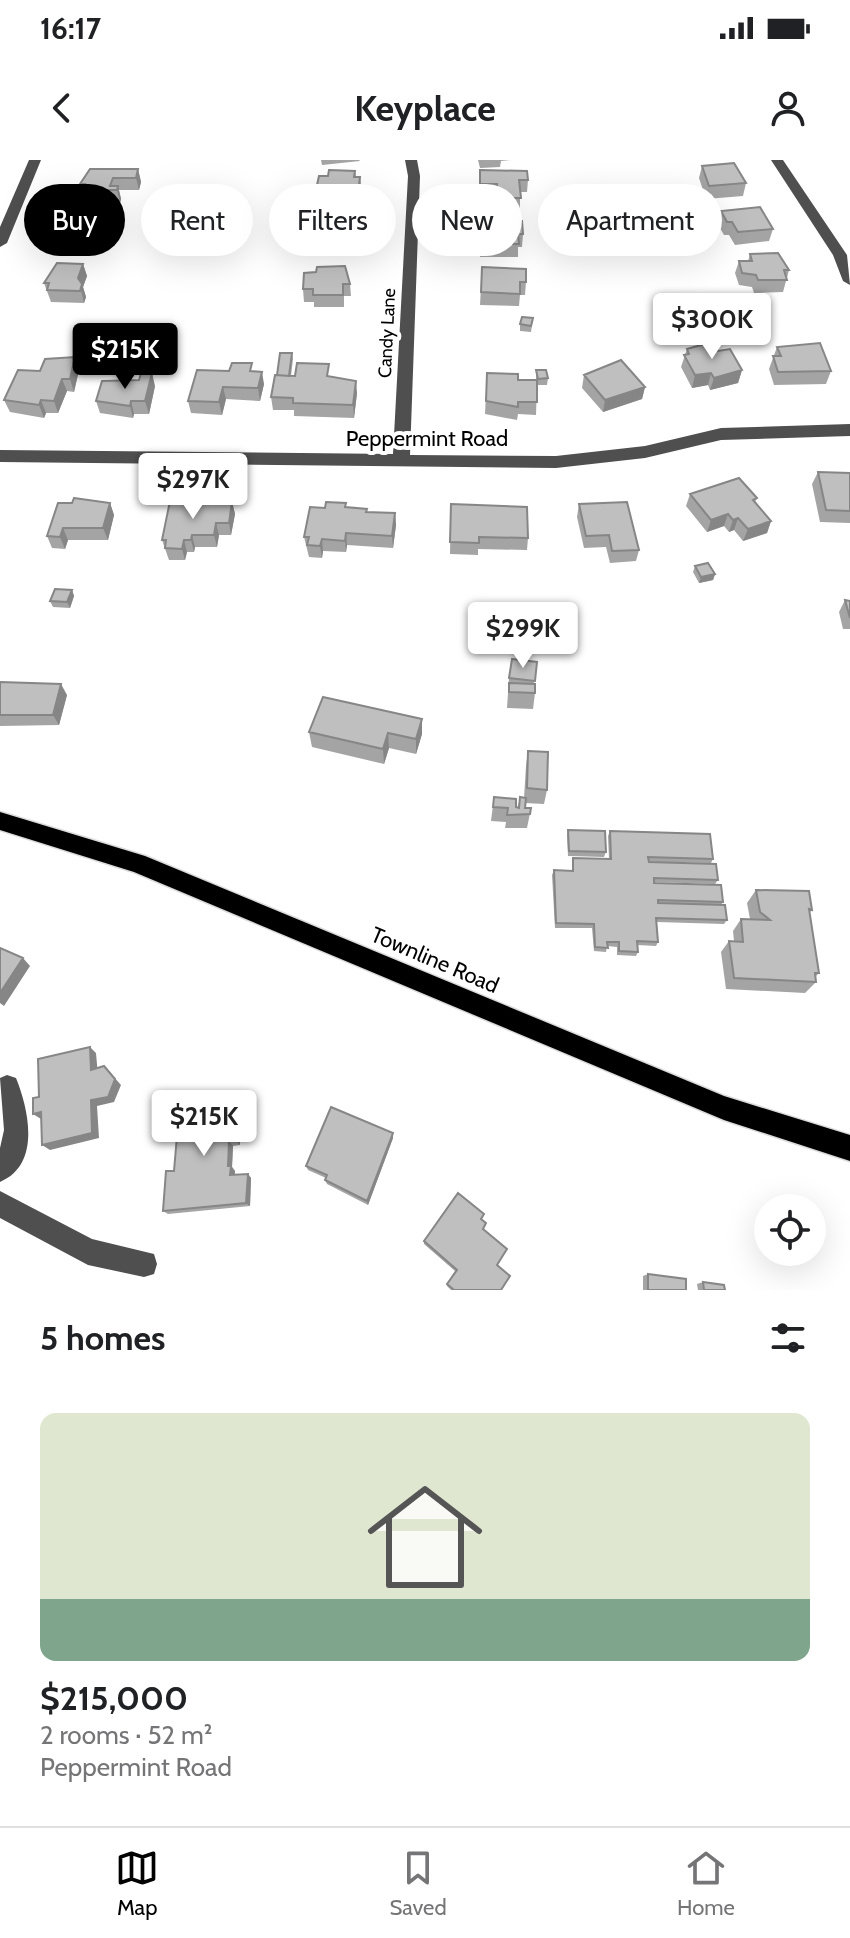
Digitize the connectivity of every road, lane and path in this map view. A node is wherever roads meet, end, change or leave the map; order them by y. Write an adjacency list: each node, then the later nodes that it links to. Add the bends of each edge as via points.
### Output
1 (35, 160): 4 (street)
2 (411, 160): 9 (street, Candy Lane)
3 (777, 160): 5 (street)
4 (0, 243)
5 (845, 254): 6 (street)
6 (850, 281)
7 (850, 430): 9 (street, Peppermint Road, via 721,434 645,452 556,462)
8 (0, 456): 9 (street, Peppermint Road)
9 (401, 460)
10 (0, 821): 12 (main road, Townline Road, via 137,863 724,1108)
11 (0, 1090): 13 (street, via 7,1087 17,1110 17,1139)
12 (850, 1148)
13 (0, 1169)
14 (0, 1204): 15 (street, via 88,1252)
15 (144, 1264)

